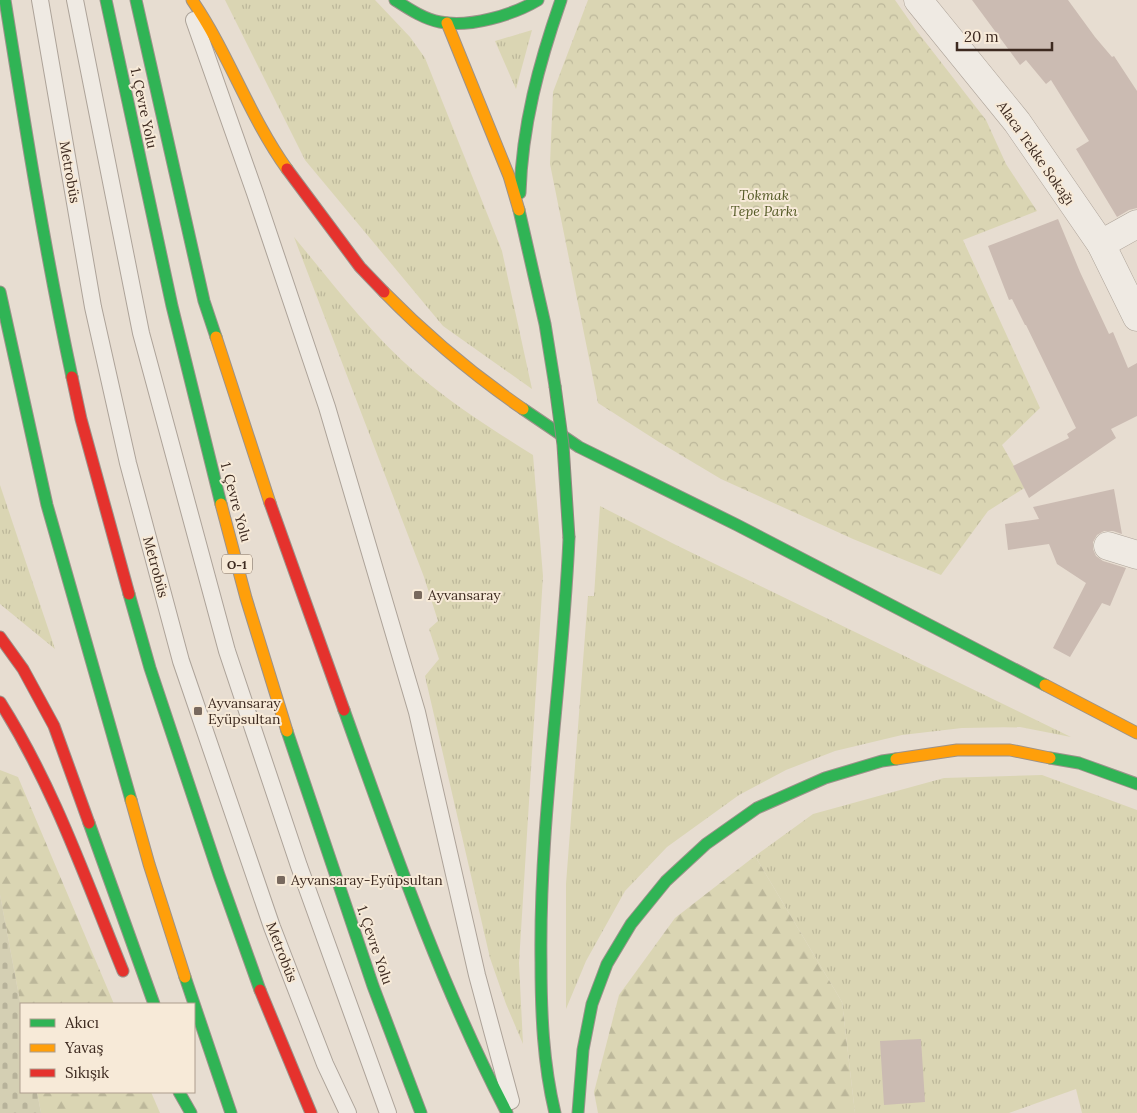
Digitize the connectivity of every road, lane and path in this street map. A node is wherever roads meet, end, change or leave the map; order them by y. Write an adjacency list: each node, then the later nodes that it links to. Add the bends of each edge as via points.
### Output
1 (5, 0): 32 (main road, via 34,189 81,419 150,668 265,1004)
2 (40, 0): 33 (lane, Metrobüs, via 93,307 128,463 181,661 272,927 325,1064)
3 (74, 0): 34 (lane, via 141,333 227,651 299,866)
4 (106, 0): 35 (main road, 1. Çevre Yolu / O-1, via 172,306 246,598 301,775 373,986)
5 (136, 0): 36 (main road, via 204,301 268,497 402,872 434,954)
6 (191, 0): 22 (main road, via 207,22 273,149 308,198 360,267 452,357 579,447 737,525); 37 (lane, via 198,31 327,407 417,712 477,975)
7 (395, 0): 12 (main road, via 426,17)
8 (538, 0): 12 (main road, via 512,12 475,21)
9 (561, 0): 13 (main road, via 528,108 520,169)
10 (918, 0): 15 (street, Alaca Tekke Sokağı, via 1017,122)
11 (437, 8): 12 (main road)
12 (447, 23): 13 (main road, via 488,122)
13 (520, 215): 38 (main road, bridge, via 545,324 555,386 563,445 569,538 563,654 540,895 543,1048)
14 (1137, 224): 15 (street)
15 (1100, 244): 17 (street, Alaca Tekke Sokağı)
16 (0, 292): 26 (main road, via 50,514 149,864)
17 (1137, 317)
18 (1108, 546): 19 (street)
19 (1137, 555)
20 (0, 637): 25 (main road, via 33,684 54,726)
21 (0, 702): 24 (main road, via 49,790)
22 (1137, 733)
23 (1137, 784): 39 (main road, via 1079,763 1010,750 957,750 882,761 825,778 757,808 706,844 666,881 631,924 607,964 592,1004 583,1050)
24 (126, 978)
25 (154, 1003)
26 (193, 1003)
27 (195, 1008): 31 (main road)
28 (180, 1093): 30 (main road)
29 (185, 1093): 30 (main road)
30 (191, 1113)
31 (231, 1113)
32 (311, 1113)
33 (348, 1113)
34 (388, 1113)
35 (421, 1113)
36 (507, 1113)
37 (514, 1113)
38 (555, 1113)
39 (578, 1113)

